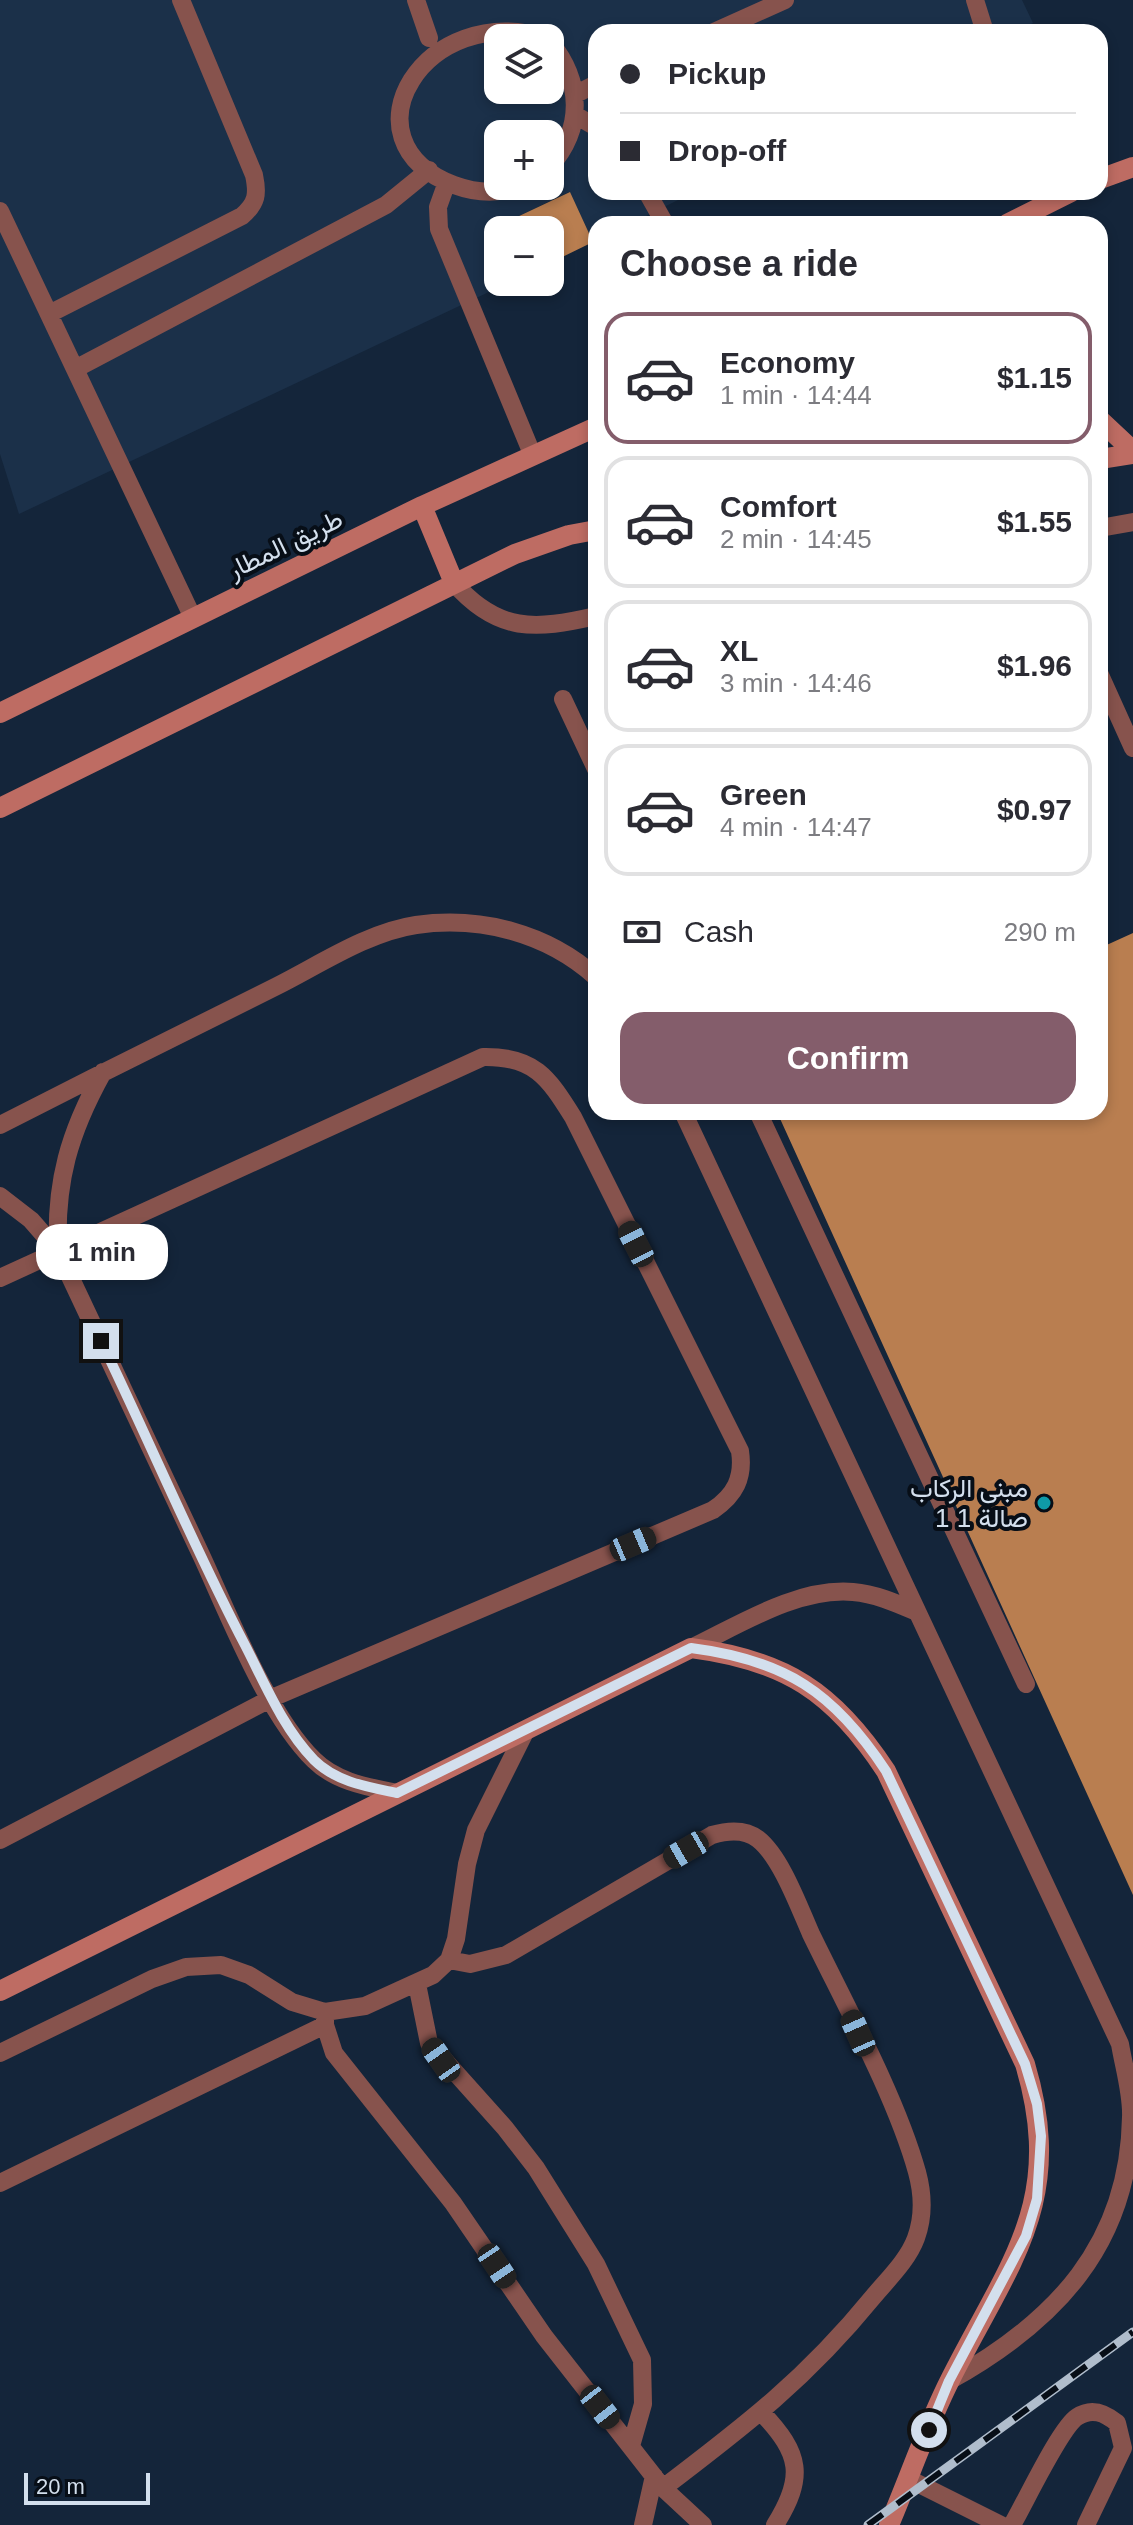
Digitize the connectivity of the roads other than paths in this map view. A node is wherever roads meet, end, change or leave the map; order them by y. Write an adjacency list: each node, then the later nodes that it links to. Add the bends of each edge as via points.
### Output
1 (181, 0): 21 (lane, via 254,175 258,192 253,206)
2 (416, 0): 8 (lane)
3 (785, 0): 6 (lane)
4 (975, 0): 7 (lane)
5 (520, 24): 8 (lane, via 509,18 461,21)
6 (732, 24)
7 (982, 24)
8 (429, 38): 16 (lane, via 405,72 400,104 406,135)
9 (564, 64): 11 (lane)
10 (588, 88): 11 (lane)
11 (576, 94): 12 (lane)
12 (575, 115): 13 (lane); 14 (lane)
13 (588, 122)
14 (564, 145)
15 (1132, 167): 17 (street)
16 (429, 170): 18 (lane); 22 (lane, via 386,205)
17 (1108, 176)
18 (447, 182): 19 (lane); 26 (lane, via 438,207 439,229)
19 (484, 192)
20 (0, 211): 21 (lane)
21 (49, 314): 22 (lane)
22 (75, 369): 33 (lane)
23 (1108, 428): 25 (street)
24 (588, 431): 26 (street, طريق المطار)
25 (1133, 452): 27 (street)
26 (533, 456): 28 (street, طريق المطار)
27 (1108, 457)
28 (422, 506): 32 (street); 33 (street, طريق المطار)
29 (1133, 522): 30 (lane)
30 (1108, 527)
31 (588, 532): 32 (street, via 541,544)
32 (454, 583): 34 (lane, via 487,614 516,624); 40 (street)
33 (193, 618): 37 (street, طريق المطار)
34 (588, 618)
35 (1108, 693): 38 (lane)
36 (563, 699): 39 (lane)
37 (0, 713)
38 (1133, 748)
39 (588, 752)
40 (0, 808)
41 (588, 970): 42 (lane, via 527,933 473,923 414,925 353,948)
42 (103, 1072): 45 (lane); 47 (lane, via 72,1136 62,1171 56,1207)
43 (687, 1120): 49 (lane)
44 (762, 1120): 51 (lane)
45 (0, 1125)
46 (0, 1196): 47 (lane)
47 (58, 1251): 48 (lane); 52 (lane); 52 (lane, via 483,1057 504,1056 547,1077 573,1117 740,1451 736,1488 713,1510)
48 (0, 1278)
49 (917, 1612): 50 (lane, via 879,1596 823,1593); 62 (lane, via 1120,2044 1132,2114 1129,2160 1113,2221 1087,2268 1014,2340)
50 (691, 1648): 53 (street); 62 (street, via 731,1653 802,1682 836,1706 865,1738 886,1771 1025,2064 1041,2136 1037,2199 1026,2236)
51 (1026, 1684)
52 (272, 1698): 54 (lane, via 303,1747 330,1773); 55 (lane)
53 (526, 1730): 54 (street); 56 (lane, via 476,1830)
54 (397, 1793): 58 (street)
55 (0, 1840)
56 (449, 1960): 57 (lane); 63 (lane, via 470,1964 506,1955 712,1835 726,1831 756,1837 771,1852 890,2103 922,2193 916,2238 906,2257 828,2352)
57 (417, 1984): 59 (lane); 64 (lane, via 429,2043 536,2168 596,2264 642,2360 643,2404)
58 (0, 1991)
59 (325, 2019): 60 (lane, via 249,1975 221,1965 186,1967); 61 (lane); 64 (lane, via 334,2053 453,2203 544,2336)
60 (0, 2053)
61 (0, 2183)
62 (949, 2381): 65 (street)
63 (762, 2413): 66 (lane); 69 (lane, via 790,2446 795,2466 790,2501)
64 (631, 2446): 66 (lane)
65 (909, 2479): 70 (street); 71 (lane)
66 (659, 2482): 67 (lane); 68 (lane)
67 (643, 2525)
68 (703, 2525)
69 (775, 2525)
70 (889, 2525)
71 (1001, 2525)
72 (1012, 2525): 73 (lane, via 1069,2424 1086,2412 1097,2412 1117,2423 1123,2448)
73 (1086, 2525)

